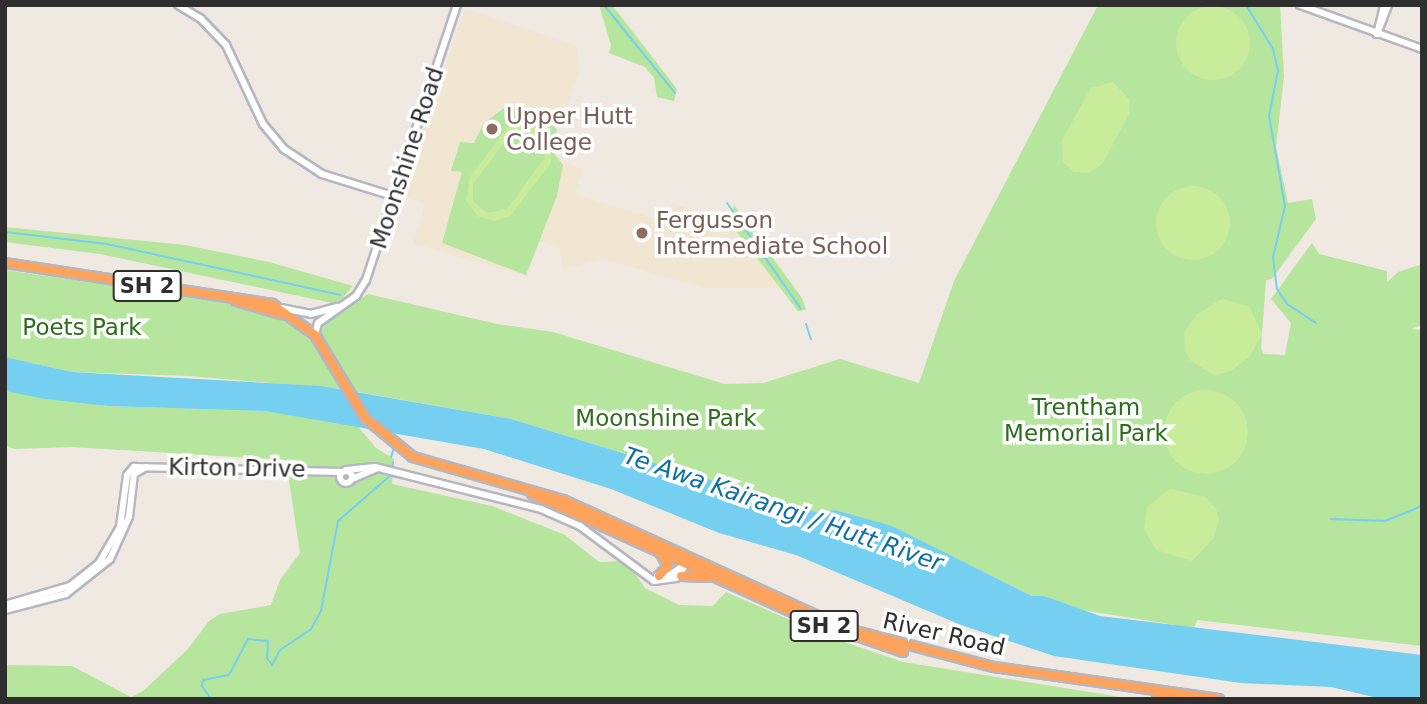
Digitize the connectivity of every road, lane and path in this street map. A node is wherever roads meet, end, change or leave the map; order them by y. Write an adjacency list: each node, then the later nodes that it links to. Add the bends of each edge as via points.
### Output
1 (178, 5): 7 (street, via 201,19 226,45 263,124 284,149 322,174)
2 (457, 5): 7 (street, Moonshine Road)
3 (1300, 5): 5 (street)
4 (1386, 5): 5 (street)
5 (1377, 34): 6 (street)
6 (1422, 49)
7 (393, 196): 9 (street, Moonshine Road, via 366,280)
8 (5, 265): 10 (highway, River Road / SH 2, via 253,298); 12 (highway, River Road / SH 2, via 266,307 299,326)
9 (346, 304): 10 (street, via 311,314); 11 (street, Moonshine Road, via 318,323)
10 (281, 308): 11 (highway, River Road / SH 2)
11 (315, 335): 12 (highway, River Road / SH 2)
12 (334, 366): 15 (highway, River Road / SH 2, via 365,418 405,453)
13 (384, 469): 14 (street, via 362,465); 14 (street, via 345,483); 19 (street, via 500,495 559,515)
14 (343, 473): 23 (street, Kirton Drive, via 134,467 128,472 120,527 99,563 57,592)
15 (481, 477): 16 (highway, River Road / SH 2, via 547,494); 17 (highway, River Road / SH 2, via 559,505)
16 (600, 515): 18 (highway); 22 (highway, River Road / SH 2)
17 (657, 550): 18 (highway, River Road / SH 2); 20 (highway, via 668,566)
18 (687, 563): 20 (street); 21 (street); 22 (highway); 24 (highway, River Road / SH 2)
19 (639, 570): 20 (street); 21 (street, via 659,582)
20 (659, 576)
21 (681, 576): 24 (highway, via 701,575)
22 (772, 597): 26 (highway, River Road / SH 2, via 844,628 950,658)
23 (5, 608)
24 (788, 611): 25 (highway, River Road / SH 2, via 919,656)
25 (1178, 699)
26 (1219, 699)

